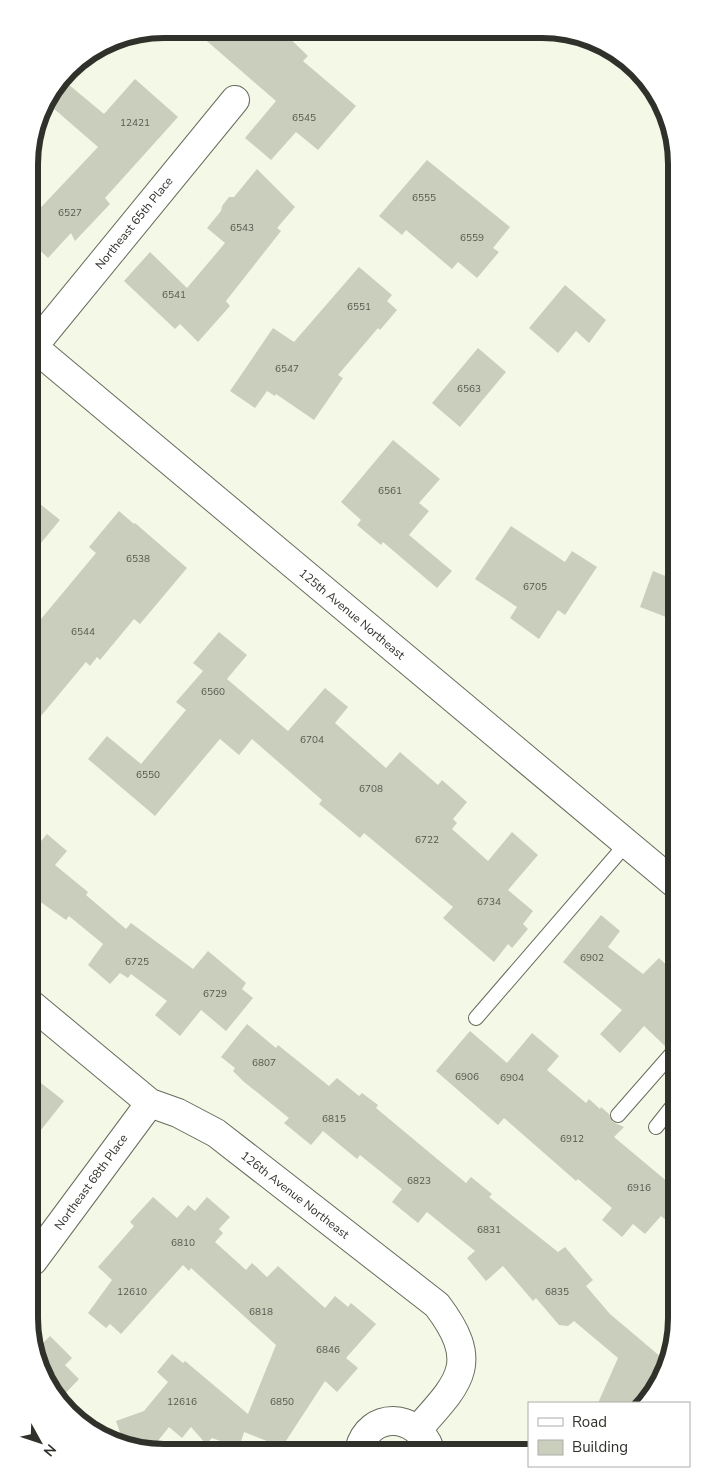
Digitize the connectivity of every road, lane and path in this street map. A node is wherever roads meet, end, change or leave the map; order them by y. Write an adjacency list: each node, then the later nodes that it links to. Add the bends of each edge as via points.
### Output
1 (235, 100): 2 (street, Northeast 65th Place)
2 (38, 338)
3 (38, 352): 4 (street, 125th Avenue Northeast)
4 (627, 843): 5 (street, 125th Avenue Northeast); 7 (lane)
5 (667, 877)
6 (38, 1011): 9 (street, 126th Avenue Northeast)
7 (476, 1018)
8 (667, 1059): 11 (lane)
9 (150, 1103): 13 (street, Northeast 68th Place); 14 (street, 126th Avenue Northeast, via 216,1133 437,1305 458,1340 462,1362 454,1389)
10 (667, 1113): 12 (lane)
11 (618, 1115)
12 (656, 1127)
13 (38, 1253)
14 (424, 1439): 15 (street, 126th Avenue Northeast, via 401,1422 383,1422 364,1436)
15 (361, 1444)

